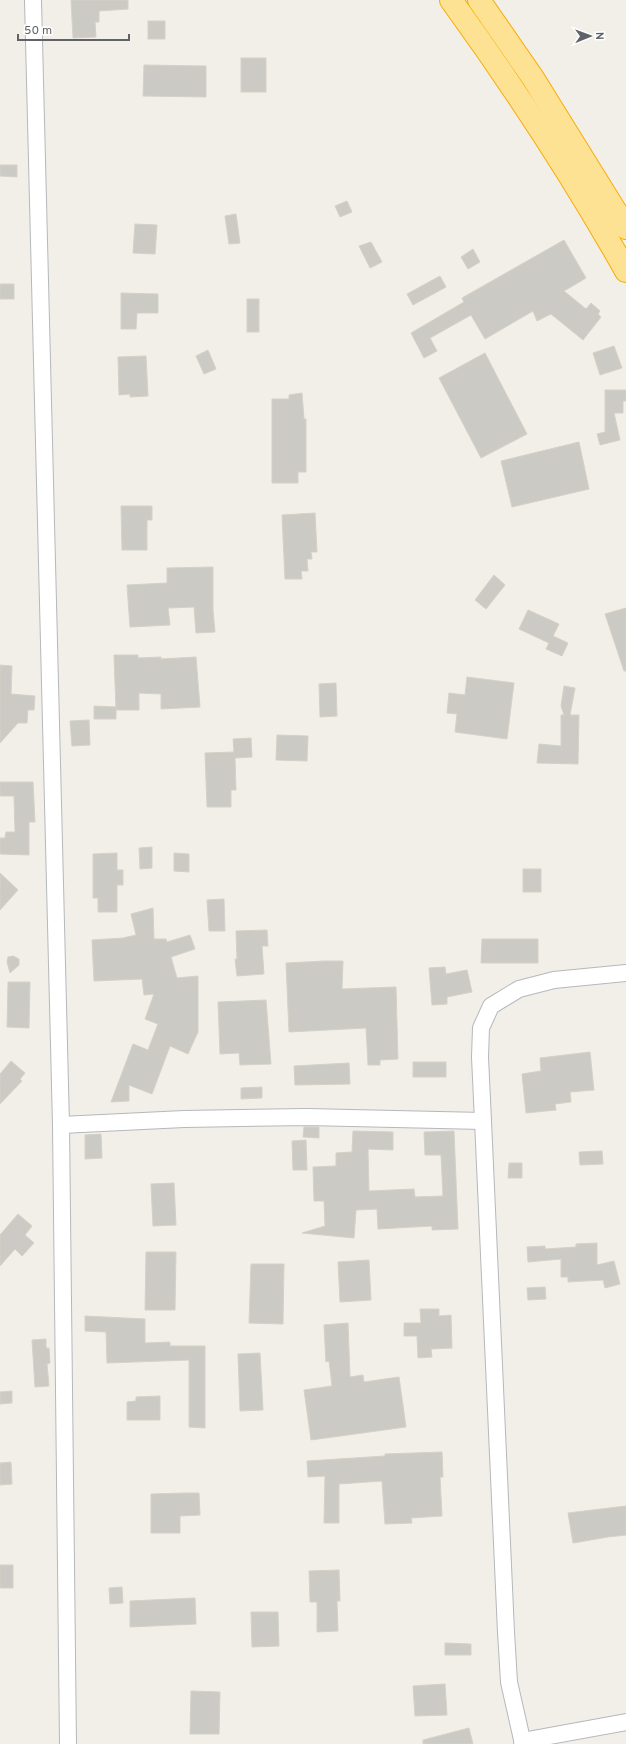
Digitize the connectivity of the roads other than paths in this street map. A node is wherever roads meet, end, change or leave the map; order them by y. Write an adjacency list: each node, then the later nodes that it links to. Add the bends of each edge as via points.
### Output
1 (32, 0): 8 (street)
2 (451, 0): 5 (highway, via 567,170)
3 (479, 0): 4 (highway, via 534,78)
4 (626, 228)
5 (626, 271)
6 (626, 973): 7 (street, via 554,980 519,989 491,1006 481,1028)
7 (483, 1121): 8 (street, via 284,1118 184,1119); 10 (street, via 509,1682)
8 (61, 1125): 11 (street)
9 (626, 1722): 10 (street)
10 (523, 1743)
11 (68, 1744)

